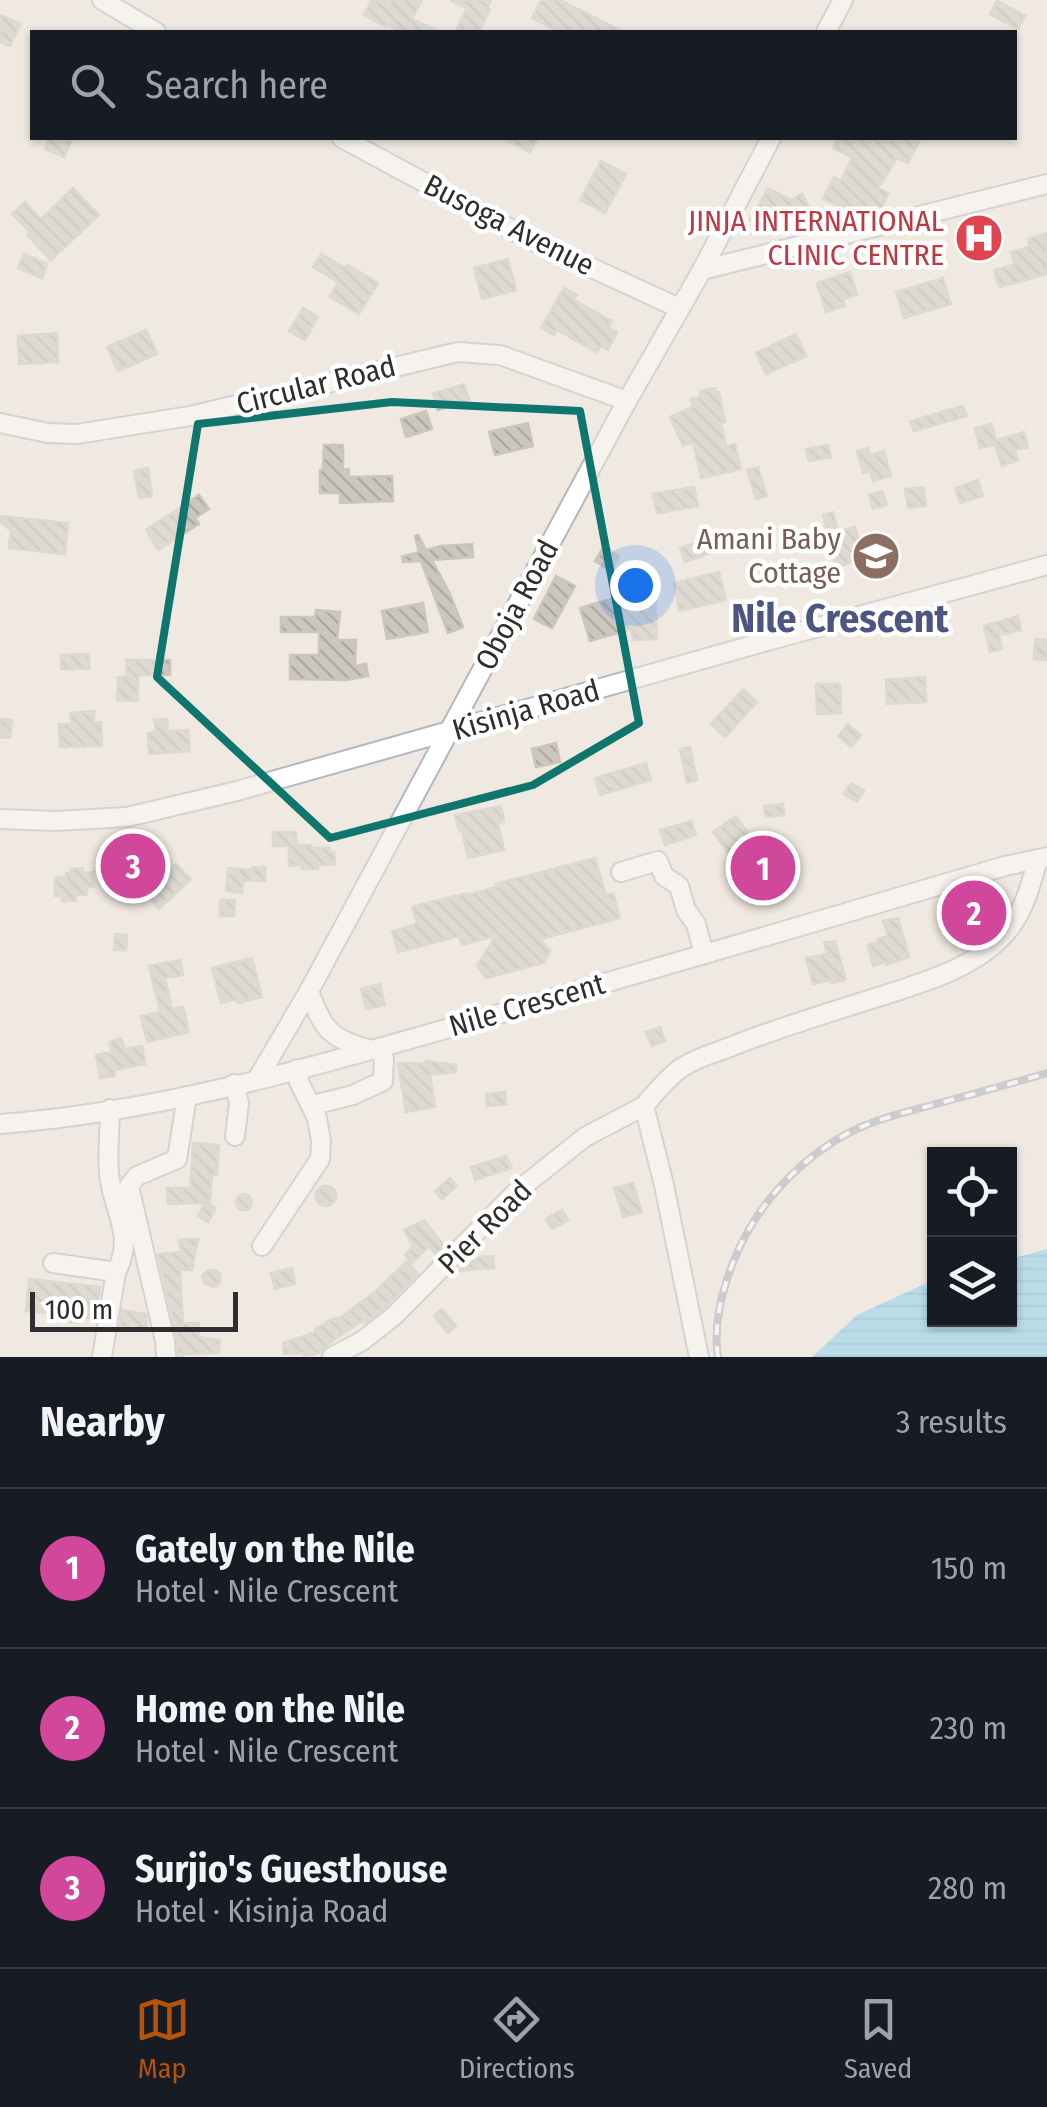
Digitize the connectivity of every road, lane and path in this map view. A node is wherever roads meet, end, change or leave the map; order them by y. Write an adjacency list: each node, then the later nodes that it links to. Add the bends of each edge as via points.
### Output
1 (102, 0): 3 (street)
2 (843, 0): 4 (street)
3 (153, 30)
4 (827, 30)
5 (346, 140): 9 (street, Busoga Avenue, via 529,239)
6 (770, 140): 8 (street, Oboja Road)
7 (1047, 184): 8 (street)
8 (702, 270): 9 (street, Oboja Road)
9 (679, 308): 10 (street, Oboja Road)
10 (627, 400): 11 (street, Circular Road, via 500,354 458,352 190,416 76,434); 13 (street, Oboja Road)
11 (0, 422)
12 (1047, 565): 13 (street, Kisinja Road)
13 (448, 732): 14 (street, Kisinja Road, via 127,817); 18 (street, Oboja Road)
14 (0, 819)
15 (1043, 858): 17 (street, Nile Crescent); 25 (street, Pier Road, via 1008,931 960,966 697,1060)
16 (621, 872): 17 (street, via 658,861 664,876 679,886)
17 (704, 954): 19 (street, Nile Crescent)
18 (310, 991): 19 (street, via 328,1032); 21 (street, Oboja Road)
19 (376, 1049): 20 (street, Nile Crescent); 24 (street, via 384,1059 383,1081)
20 (297, 1069): 21 (street, Nile Crescent); 24 (street)
21 (258, 1078): 22 (street, Nile Crescent)
22 (234, 1084): 23 (street, Nile Crescent); 28 (street, via 240,1103)
23 (187, 1096): 26 (street, Nile Crescent); 33 (street, via 177,1160 129,1186)
24 (313, 1105): 29 (street, via 320,1159)
25 (644, 1106): 34 (street, Pier Road, via 584,1137 529,1181 394,1316); 35 (street)
26 (110, 1109): 27 (street, Nile Crescent); 31 (street, via 109,1174 125,1242)
27 (0, 1124)
28 (235, 1136)
29 (262, 1246)
30 (54, 1263): 31 (street)
31 (116, 1272): 32 (street)
32 (102, 1357)
33 (166, 1357)
34 (332, 1357)
35 (699, 1357)

